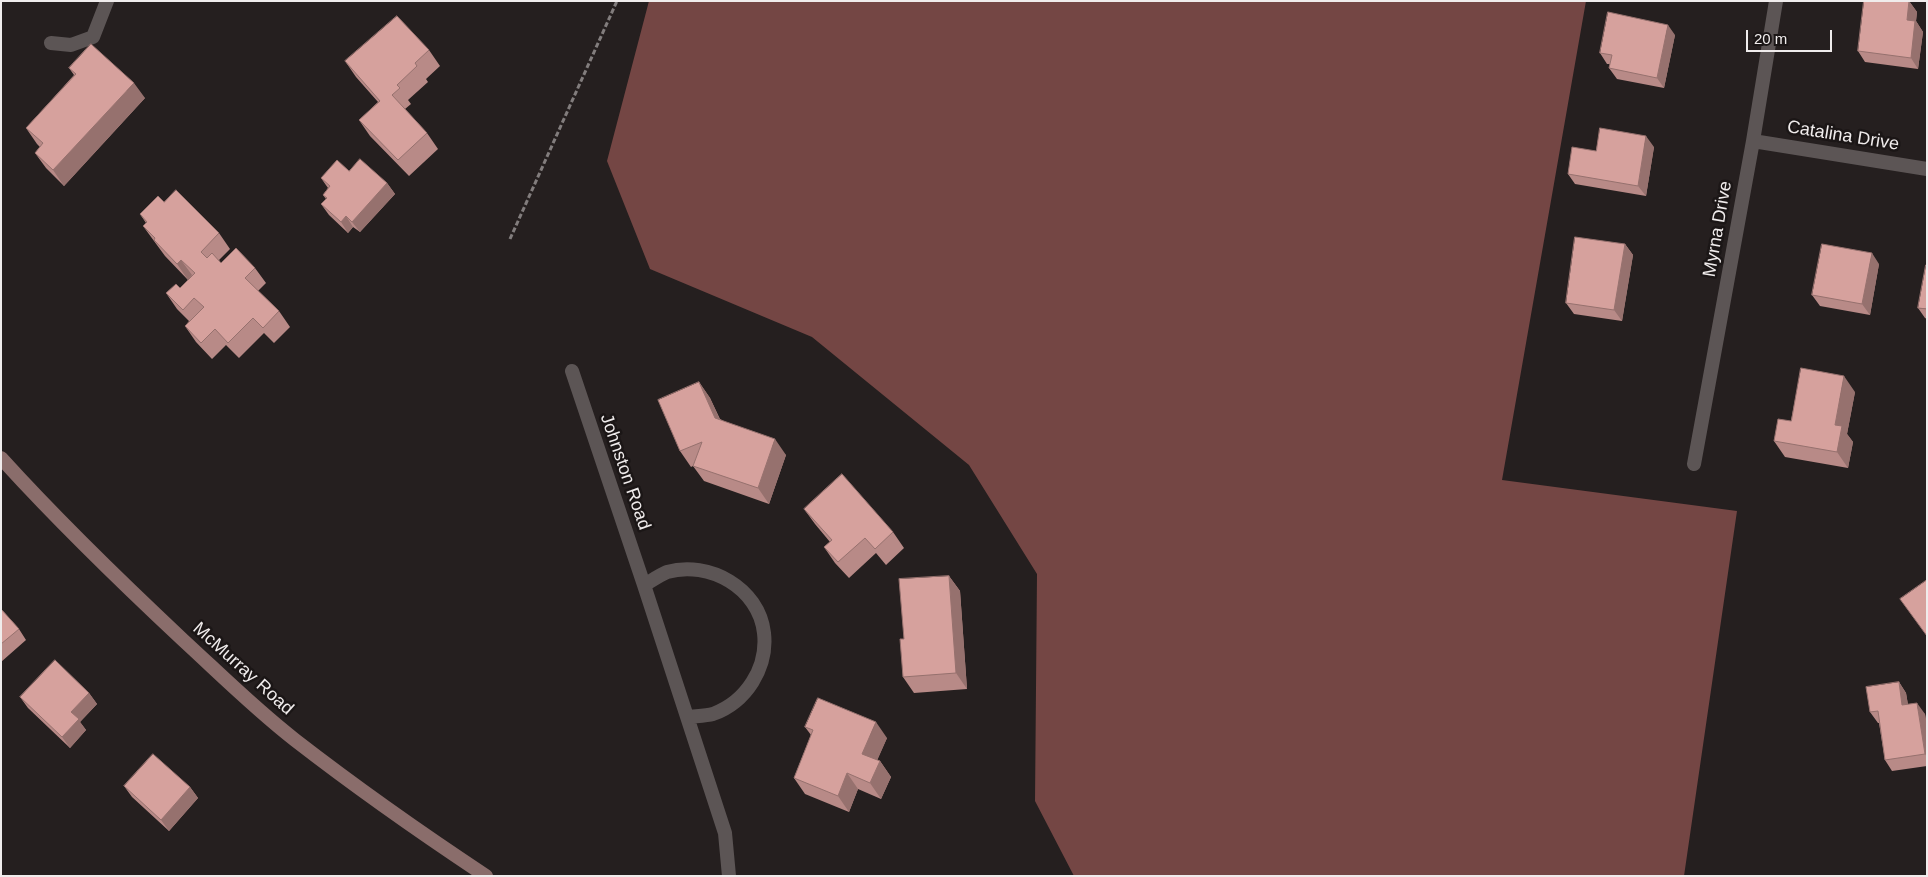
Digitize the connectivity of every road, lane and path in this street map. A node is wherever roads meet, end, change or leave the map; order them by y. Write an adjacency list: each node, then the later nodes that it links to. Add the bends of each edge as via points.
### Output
1 (107, 1): 4 (street, via 93,37 71,45)
2 (617, 1): 7 (path)
3 (1776, 1): 5 (street, Myrna Drive)
4 (51, 43)
5 (1753, 141): 6 (street, Catalina Drive); 10 (street, Myrna Drive)
6 (1927, 169)
7 (510, 239)
8 (572, 371): 11 (street, Johnston Road)
9 (1, 458): 13 (main road, McMurray Road, via 33,494 235,690 301,745)
10 (1694, 464)
11 (644, 585): 12 (street, Johnston Road); 12 (street, via 667,572 693,568 718,574 740,587 756,608 764,632 763,658 753,682 736,702 712,714)
12 (687, 717): 14 (street, Johnston Road, via 725,833)
13 (486, 876)
14 (728, 876)

